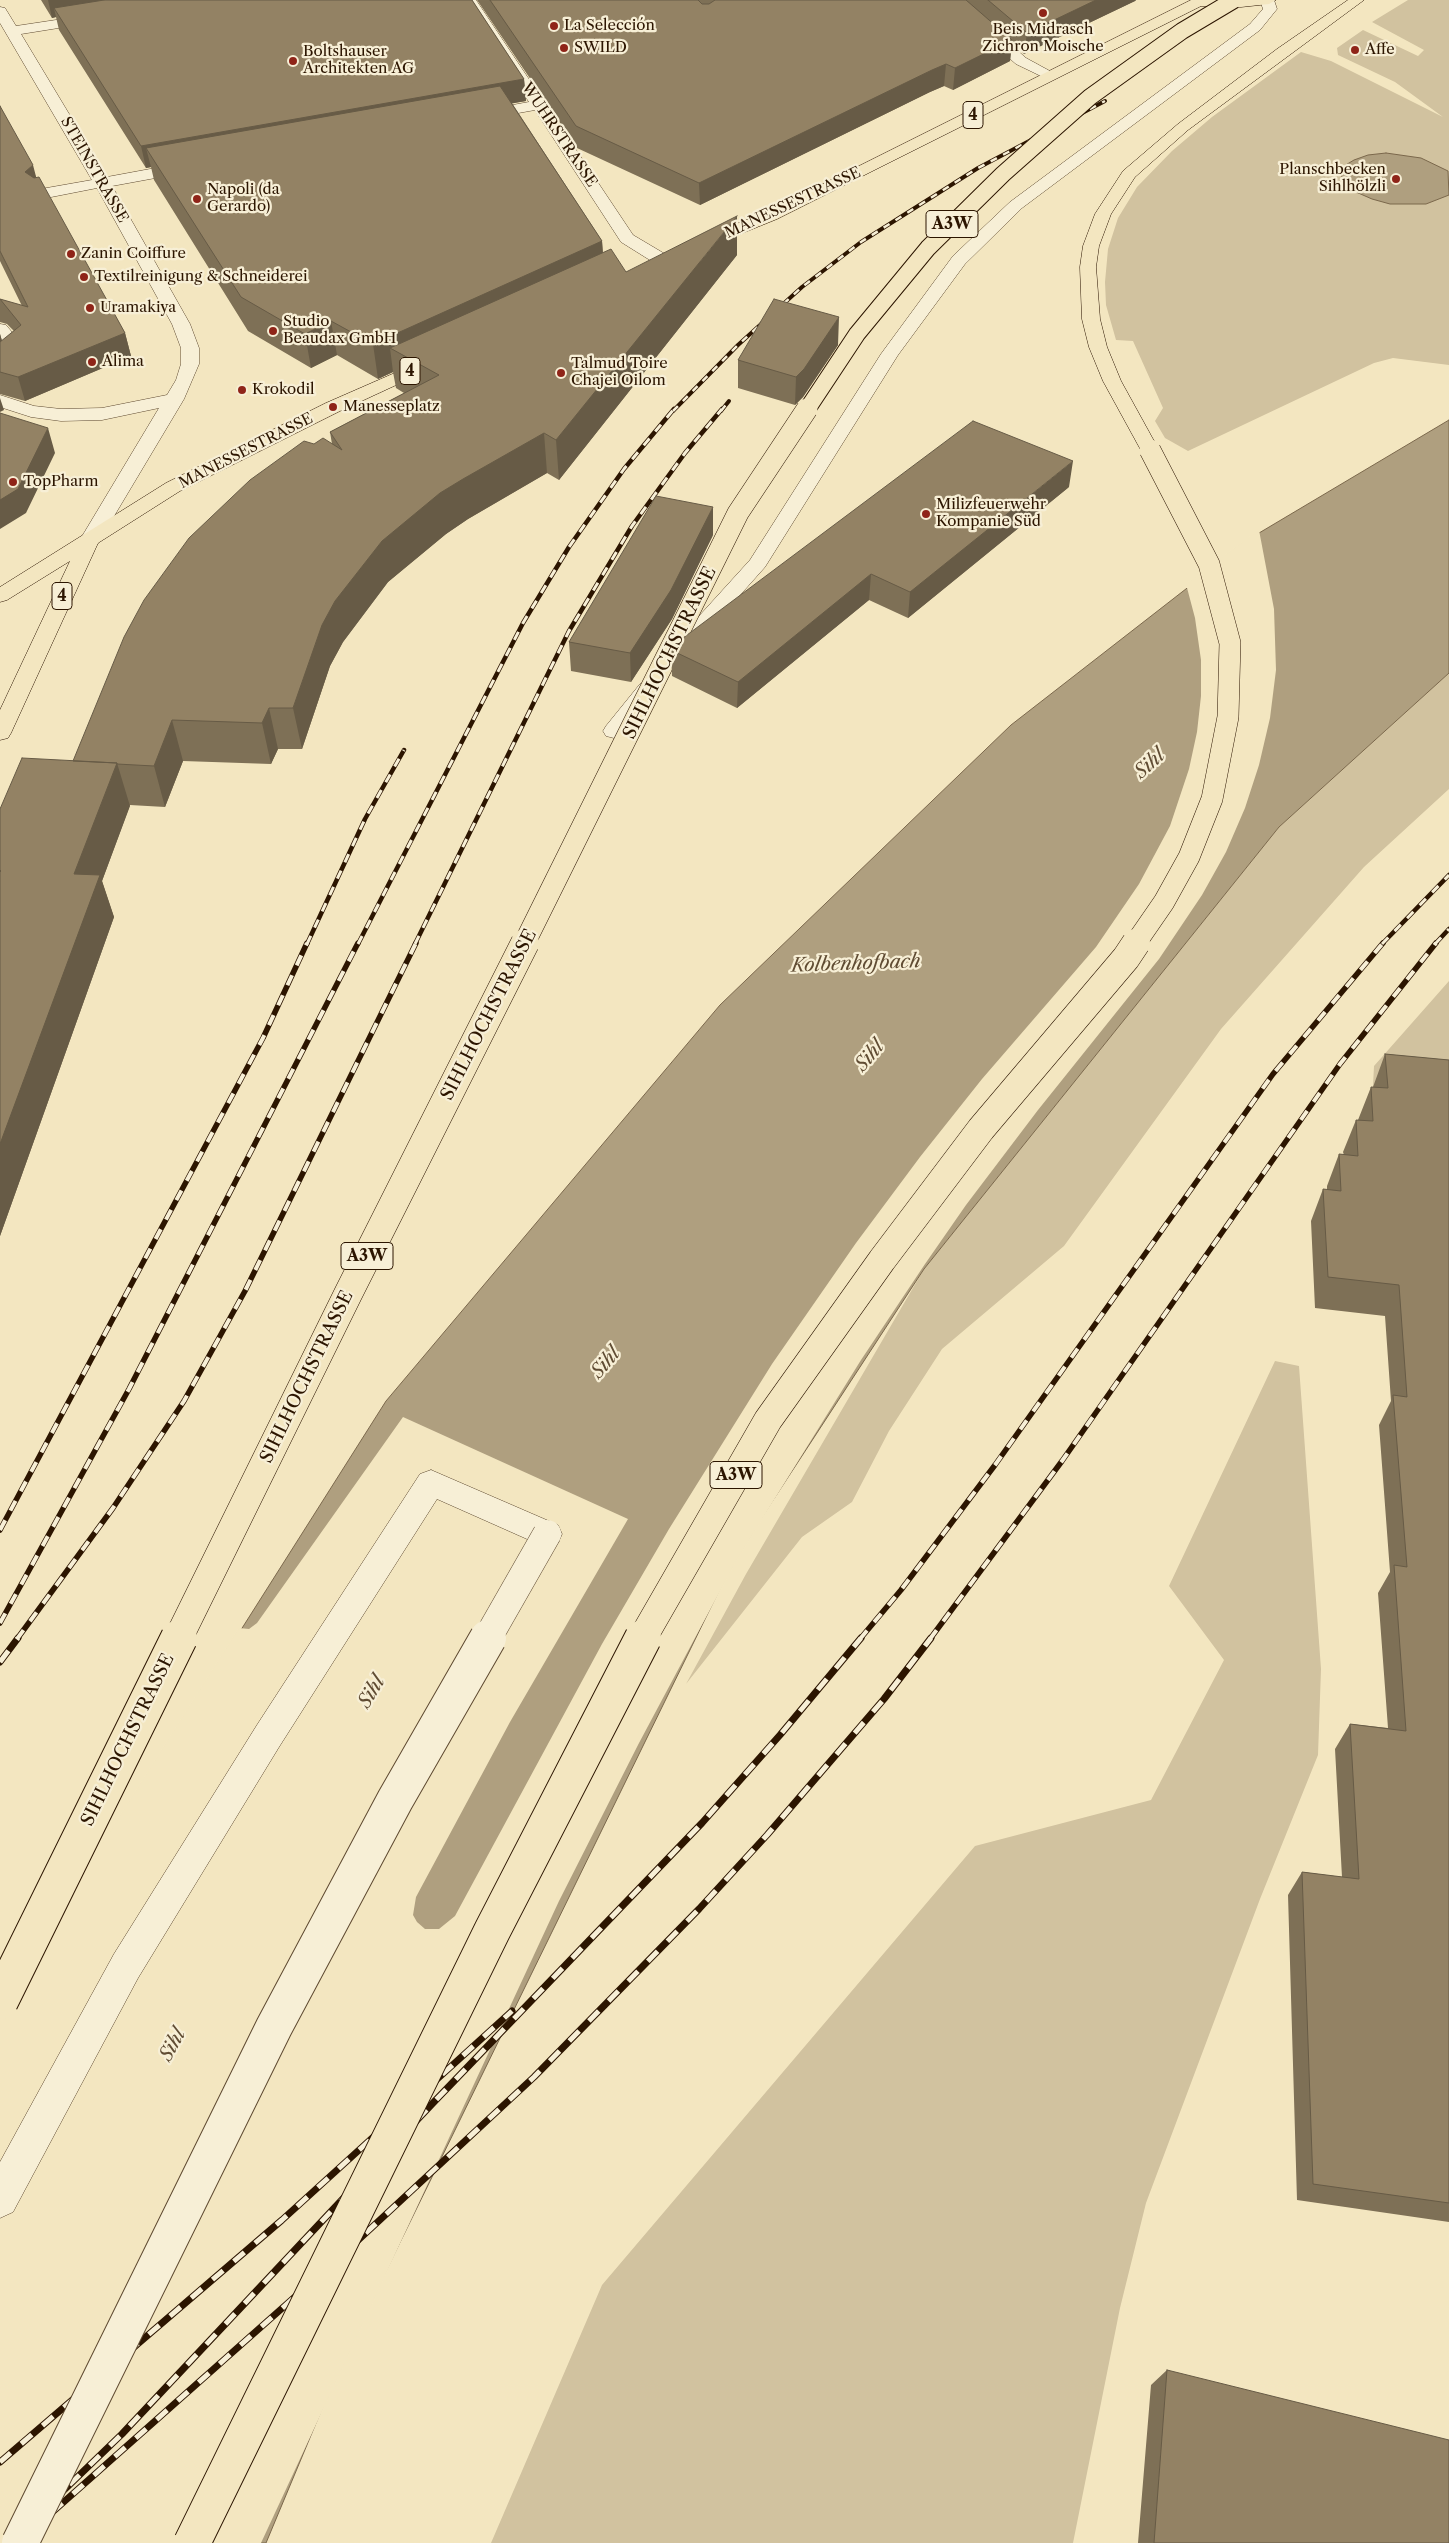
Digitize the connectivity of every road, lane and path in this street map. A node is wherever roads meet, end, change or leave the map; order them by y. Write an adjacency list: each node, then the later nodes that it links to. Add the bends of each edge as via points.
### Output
1 (950, 0): 10 (street, via 1021,61)
2 (1234, 0): 27 (main road, SIHLHOCHSTRASSE / A3W, bridge, via 1182,31 1090,97 1003,174 928,248 857,334 738,513)
3 (1268, 0): 6 (main road, MANESSESTRASSE / 4, via 1240,3); 25 (street, via 1270,9 1255,27 1016,205 959,260 890,354 758,563 695,632)
4 (1357, 0): 30 (main road, A3W, bridge, via 1183,127 1129,174 1103,214 1091,246 1088,294 1098,347 1112,381 1209,564 1230,643 1228,717 1221,761 1212,799 1189,857 1164,902 1126,958 981,1129 882,1260 768,1420 644,1635 505,1905)
5 (474, 1): 11 (street, WUHRSTRASSE)
6 (1200, 1): 10 (main road, MANESSESTRASSE / 4)
7 (0, 12): 9 (street, STEINSTRASSE)
8 (106, 16): 9 (street)
9 (13, 32): 14 (street, STEINSTRASSE)
10 (1052, 76): 16 (main road, MANESSESTRASSE / 4, via 771,216)
11 (539, 105): 12 (street); 16 (street, WUHRSTRASSE, via 628,238)
12 (461, 118)
13 (206, 164): 14 (street)
14 (102, 182): 15 (street); 21 (street, STEINSTRASSE, via 187,335 190,364)
15 (41, 194)
16 (659, 258): 17 (main road, MANESSESTRASSE / 4)
17 (642, 266)
18 (0, 329): 20 (street, via 17,349)
19 (449, 354): 23 (main road, MANESSESTRASSE / 4, via 333,407 180,484)
20 (0, 361)
21 (175, 399): 22 (street, via 102,414 61,415 32,411); 23 (street, STEINSTRASSE)
22 (0, 401)
23 (88, 543): 24 (main road, MANESSESTRASSE); 26 (main road, 4)
24 (0, 596)
25 (614, 731)
26 (0, 733)
27 (0, 2000)
28 (0, 2199): 29 (street, bridge, via 126,1966 431,1482 547,1534 395,1800 274,2027)
29 (20, 2543)
30 (192, 2543)

